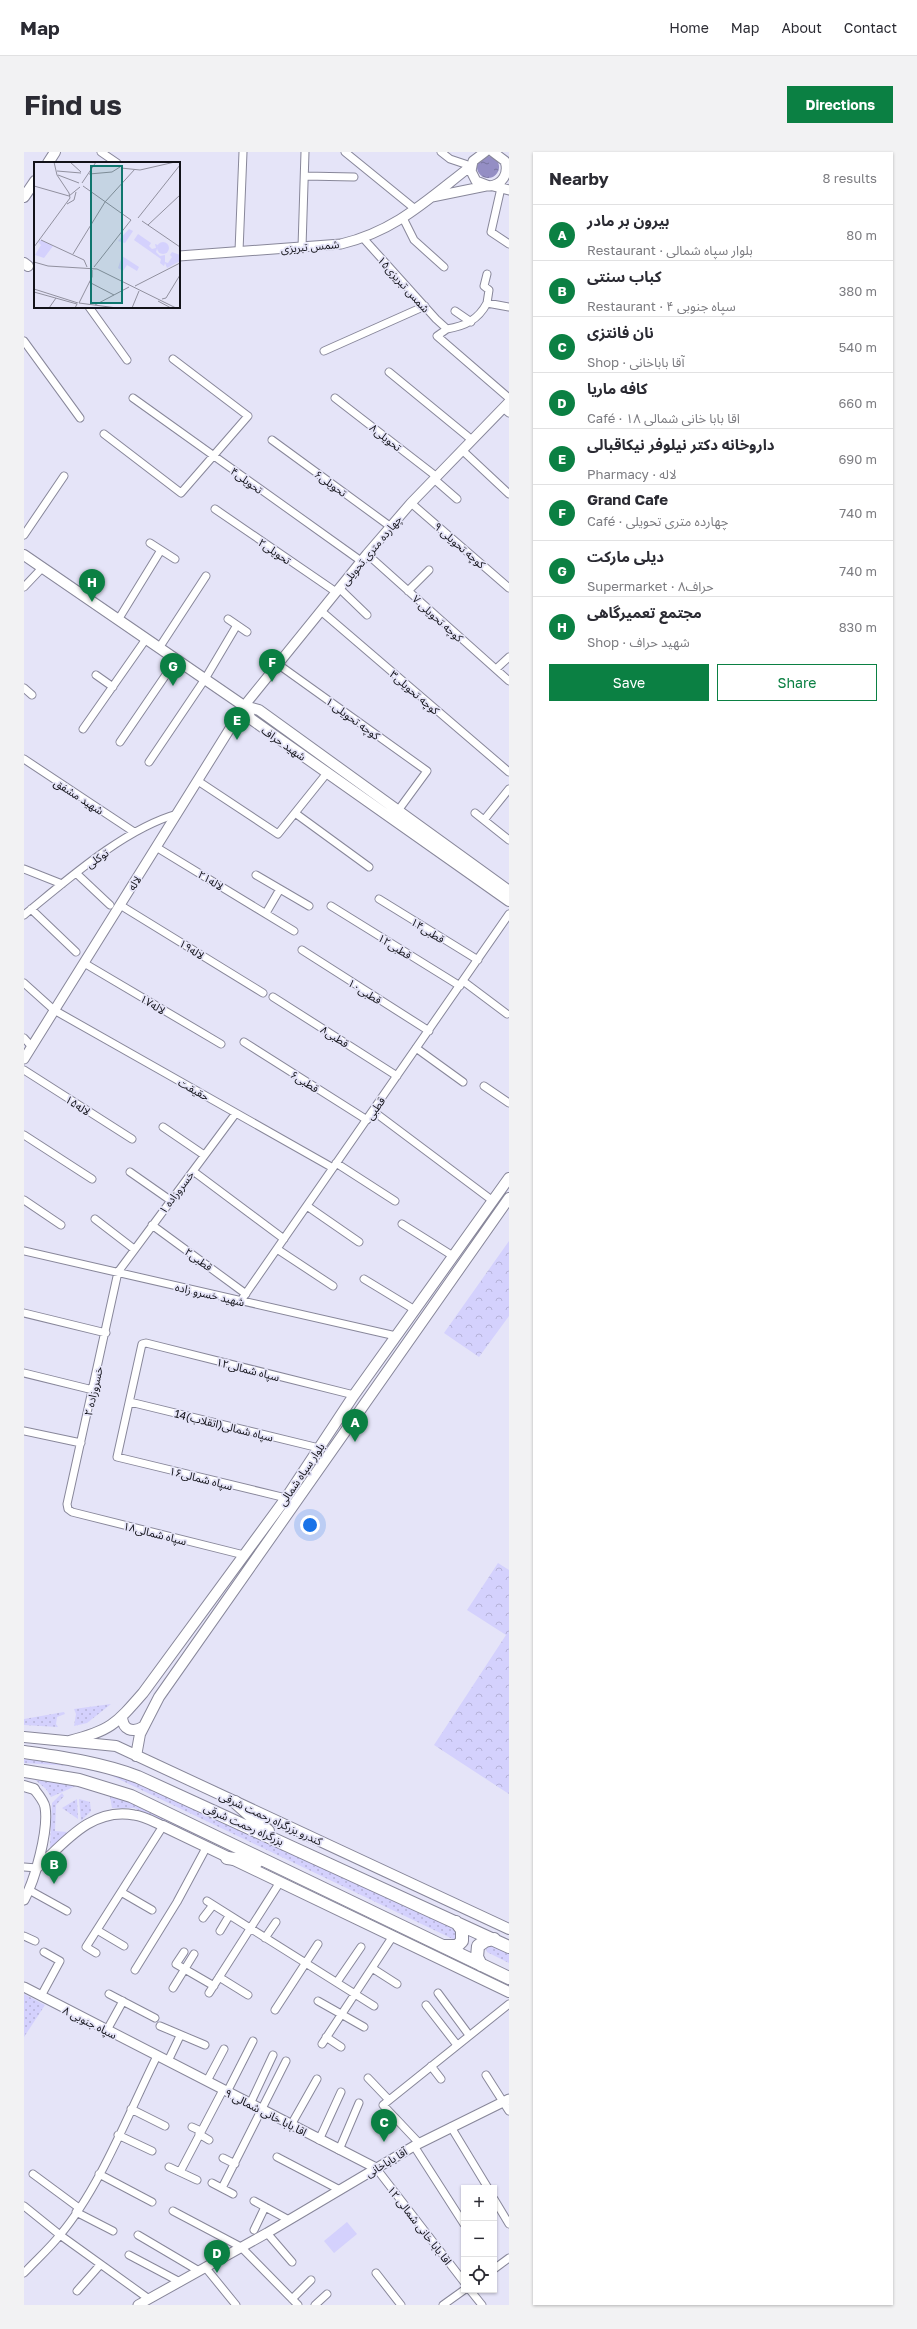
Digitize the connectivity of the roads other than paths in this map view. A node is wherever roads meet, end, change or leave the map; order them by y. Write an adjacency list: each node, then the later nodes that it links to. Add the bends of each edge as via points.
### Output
1 (101, 152): 9 (street)
2 (243, 152): 23 (street)
3 (305, 152): 12 (street)
4 (345, 152): 18 (street)
5 (440, 152): 8 (street)
6 (482, 152): 11 (street, شمس تبریزی, via 476,156)
7 (493, 152): 10 (street)
8 (450, 156): 11 (street)
9 (116, 162)
10 (506, 163): 15 (street, via 504,178)
11 (471, 166): 15 (street, via 473,177 481,184); 17 (street, شمس تبریزی)
12 (304, 176): 13 (street); 22 (street)
13 (354, 176)
14 (34, 182): 16 (main road)
15 (497, 188): 17 (street); 21 (street, via 491,232)
16 (24, 197)
17 (429, 198): 18 (street, شمس تبریزی)
18 (414, 209): 19 (street, شمس تبریزی)
19 (403, 218): 20 (street, شمس تبریزی); 25 (street, via 414,240)
20 (363, 238): 22 (street, شمس تبریزی, via 341,244); 28 (street, شمس تبریزی۱۵)
21 (509, 244)
22 (302, 247): 23 (street, شمس تبریزی)
23 (239, 251): 24 (street, شمس تبریزی)
24 (180, 256)
25 (444, 267)
26 (487, 274): 27 (street, via 484,286 489,290)
27 (487, 303): 29 (street); 32 (street, via 483,311)
28 (425, 306): 33 (street, شمس تبریزی۱۵); 35 (street)
29 (509, 307)
30 (90, 308): 37 (street)
31 (455, 311): 32 (street)
32 (471, 322): 33 (street)
33 (446, 329): 41 (street, via 437,336)
34 (24, 340): 43 (street)
35 (324, 351)
36 (173, 359): 48 (street, via 248,416)
37 (127, 360)
38 (389, 372): 46 (street)
39 (133, 398): 48 (street, تحویلی۴)
40 (335, 398): 50 (street, تحویلی۸)
41 (509, 398)
42 (507, 408): 46 (street, چهارده متری تحویلی)
43 (80, 418)
44 (104, 434): 48 (street, via 181,493)
45 (272, 440): 55 (street, تحویلی۶)
46 (472, 440): 47 (street, چهارده متری تحویلی)
47 (462, 450): 50 (street, چهارده متری تحویلی); 51 (street)
48 (214, 456): 62 (street, تحویلی۴)
49 (64, 476): 56 (street)
50 (435, 478): 52 (street, تحویلی۸); 53 (street, چهارده متری تحویلی)
51 (509, 494)
52 (457, 499)
53 (411, 503): 55 (street, چهارده متری تحویلی); 67 (street, کوچه تحویلی ۹)
54 (215, 509): 68 (street, تحویلی۲)
55 (390, 527): 59 (street, چهارده متری تحویلی)
56 (24, 535)
57 (150, 543): 58 (street)
58 (161, 550): 61 (street); 73 (street)
59 (367, 554): 62 (street, چهارده متری تحویلی); 69 (street, کوچه تحویلی ۷)
60 (24, 555): 63 (main road)
61 (175, 559)
62 (361, 561): 68 (street, چهارده متری تحویلی)
63 (43, 568): 66 (street); 73 (main road)
64 (429, 570): 69 (street)
65 (206, 576): 77 (street)
66 (24, 587)
67 (509, 588)
68 (338, 590): 70 (street, چهارده متری تحویلی); 71 (street, تحویلی۲)
69 (408, 591): 81 (street, کوچه تحویلی ۷)
70 (321, 611): 80 (street, چهارده متری تحویلی); 94 (street, کوچه تحویلی۳)
71 (367, 615)
72 (228, 619): 74 (street)
73 (118, 620): 76 (main road)
74 (238, 626): 75 (street); 83 (street)
75 (247, 632)
76 (146, 639): 77 (main road); 85 (street)
77 (160, 648): 79 (main road)
78 (509, 657): 81 (street)
79 (176, 660): 83 (main road); 91 (street)
80 (279, 665): 88 (street, چهارده متری تحویلی); 99 (street, کوچه تحویلی ۱, via 427,771)
81 (496, 670): 84 (street, کوچه تحویلی ۷)
82 (96, 675): 85 (street)
83 (205, 679): 88 (main road); 93 (street)
84 (509, 681)
85 (113, 687): 89 (street)
86 (24, 688): 87 (street)
87 (32, 695)
88 (244, 706): 90 (main road, via 258,710); 96 (street, لاله)
89 (83, 729)
90 (290, 740): 95 (main road, شهید حراف); 99 (main road)
91 (120, 742)
92 (24, 759): 103 (street, شهید مشفق)
93 (149, 762)
94 (509, 772)
95 (327, 773): 98 (street); 114 (main road, شهید حراف)
96 (198, 781): 98 (street, via 278,834); 101 (street, لاله)
97 (509, 789): 102 (street)
98 (295, 812): 106 (street)
99 (396, 812): 112 (main road)
100 (475, 813): 102 (street)
101 (177, 814): 103 (street, توکلی, via 155,820); 105 (street, لاله)
102 (484, 820): 104 (street)
103 (134, 832): 108 (street, توکلی)
104 (509, 840)
105 (156, 847): 116 (street, لاله); 120 (street, لاله۲۱)
106 (369, 867)
107 (24, 868): 110 (street)
108 (76, 873): 110 (street, توکلی); 115 (street)
109 (256, 875): 111 (street)
110 (62, 884): 119 (street, توکلی)
111 (280, 889): 117 (street); 120 (street)
112 (509, 891)
113 (379, 899): 126 (street, قطبی۱۴)
114 (509, 901)
115 (110, 905)
116 (120, 905): 127 (street, لاله); 130 (street, لاله۱۹)
117 (309, 906)
118 (331, 906): 129 (street, قطبی۱۲)
119 (31, 909): 121 (street, توکلی); 125 (street)
120 (266, 913): 123 (street, لاله۲۱)
121 (24, 914)
122 (509, 914): 126 (street, قطبی)
123 (294, 931)
124 (302, 950): 134 (street, قطبی۱۰)
125 (76, 952)
126 (478, 960): 129 (street, قطبی)
127 (84, 963): 132 (street, لاله); 137 (street, لاله۱۷)
128 (24, 983): 132 (street, حقیقت)
129 (461, 984): 133 (street, قطبی۱۲); 134 (street, قطبی)
130 (263, 993)
131 (273, 997): 142 (street, قطبی۸)
132 (54, 1010): 138 (street, لاله); 147 (street, حقیقت)
133 (507, 1014)
134 (429, 1031): 139 (street, قطبی)
135 (24, 1038): 138 (street)
136 (244, 1042): 148 (street, قطبی۶)
137 (221, 1044)
138 (32, 1047): 140 (street, لاله)
139 (416, 1048): 142 (street, قطبی); 143 (street)
140 (24, 1059)
141 (24, 1070): 151 (street, لاله۱۵)
142 (397, 1076): 146 (street, قطبی)
143 (463, 1082)
144 (484, 1086): 145 (street)
145 (509, 1103)
146 (373, 1111): 148 (street, قطبی); 162 (street)
147 (236, 1113): 152 (street, خسروزاده ۱); 153 (street, حقیقت)
148 (367, 1120): 153 (street, قطبی)
149 (163, 1127): 152 (street)
150 (24, 1135): 157 (street)
151 (132, 1139)
152 (204, 1155): 154 (street, خسروزاده ۱)
153 (335, 1166): 161 (street, حقیقت); 163 (street, قطبی)
154 (193, 1171): 160 (street, خسروزاده ۱); 168 (street)
155 (130, 1172): 160 (street)
156 (509, 1178): 162 (main road, بلوار سپاه شمالی)
157 (92, 1179)
158 (509, 1198): 189 (main road, بلوار سپاه شمالی)
159 (24, 1200): 166 (street)
160 (170, 1200): 167 (street, خسروزاده ۱)
161 (395, 1201)
162 (492, 1201): 173 (main road, بلوار سپاه شمالی)
163 (307, 1206): 168 (street, قطبی); 169 (street)
164 (95, 1219): 170 (street)
165 (402, 1224): 173 (street)
166 (61, 1225)
167 (152, 1225): 170 (street, خسروزاده ۱); 177 (street, قطبی۲)
168 (284, 1239): 171 (street, قطبی)
169 (359, 1242)
170 (134, 1248): 174 (street, خسروزاده ۱)
171 (277, 1249): 176 (street); 177 (street, قطبی)
172 (24, 1251): 174 (street, شهید خسرو زاده)
173 (453, 1256): 179 (main road, بلوار سپاه شمالی)
174 (118, 1272): 178 (street, شهید خسرو زاده); 181 (street, خسروزاده ۲)
175 (364, 1279): 179 (street)
176 (333, 1286)
177 (246, 1294): 178 (street, قطبی)
178 (240, 1302): 182 (street, شهید خسرو زاده)
179 (415, 1310): 182 (main road, بلوار سپاه شمالی)
180 (24, 1314): 181 (street)
181 (106, 1333): 184 (street, خسروزاده ۲)
182 (396, 1336): 185 (main road, بلوار سپاه شمالی)
183 (24, 1372): 184 (street)
184 (94, 1390): 190 (street, خسروزاده ۲)
185 (354, 1395): 186 (street, سپاه شمالی۱۲, via 146,1343 142,1344); 187 (main road, بلوار سپاه شمالی)
186 (130, 1402): 191 (street, 14سپاه شمالی(اتقلاب)); 192 (street, سپاه شمالی۱۶, via 117,1456)
187 (334, 1426): 189 (main road); 191 (main road, بلوار سپاه شمالی)
188 (24, 1431): 190 (street)
189 (344, 1432): 196 (main road, بلوار سپاه شمالی, via 159,1698)
190 (81, 1443): 193 (street, خسروزاده ۲)
191 (319, 1448): 192 (main road, بلوار سپاه شمالی)
192 (286, 1498): 194 (main road, بلوار سپاه شمالی)
193 (68, 1508): 194 (street, سپاه شمالی۱۸, via 72,1512)
194 (244, 1555): 195 (main road, بلوار سپاه شمالی)
195 (122, 1717): 196 (main road, via 124,1727 128,1730); 198 (main road, بلوار سپاه شمالی, via 107,1729)
196 (143, 1727): 200 (main road, بلوار سپاه شمالی)
197 (24, 1737): 198 (main road, کندرو بزرگراه رحمت شرقی)
198 (69, 1741): 200 (main road, کندرو بزرگراه رحمت شرقی, via 116,1746)
199 (24, 1752): 206 (highway, بزرگراه رحمت شرقی, via 113,1767)
200 (136, 1756): 204 (main road, کندرو بزرگراه رحمت شرقی)
201 (24, 1771): 209 (highway, بزرگراه رحمت شرقی, via 79,1780 131,1796)
202 (24, 1786): 203 (main road)
203 (34, 1789): 211 (street, via 45,1806 46,1819)
204 (236, 1802): 206 (highway); 223 (main road, کندرو بزرگراه رحمت شرقی)
205 (163, 1826): 207 (main road); 211 (street, via 135,1815 101,1816 84,1826); 214 (street)
206 (278, 1840): 221 (highway, بزرگراه رحمت شرقی)
207 (206, 1848): 208 (main road); 244 (street, via 177,1902)
208 (227, 1858): 209 (highway); 212 (main road)
209 (265, 1862): 233 (highway, بزرگراه رحمت شرقی)
210 (24, 1867): 211 (street)
211 (37, 1868): 213 (street)
212 (280, 1882): 222 (street); 227 (main road)
213 (30, 1890): 215 (street); 217 (street)
214 (121, 1892): 216 (street); 224 (street)
215 (24, 1900)
216 (152, 1910)
217 (67, 1911)
218 (229, 1916): 219 (street, via 210,1903); 222 (street); 225 (street)
219 (203, 1918)
220 (276, 1922): 228 (street)
221 (456, 1922): 229 (highway, بزرگراه رحمت شرقی); 233 (highway, via 462,1930 462,1941 457,1946)
222 (250, 1929): 228 (street); 245 (street)
223 (509, 1929)
224 (97, 1930): 232 (street); 238 (street, via 86,1948)
225 (220, 1931)
226 (24, 1936): 230 (street)
227 (393, 1936): 242 (street); 252 (main road)
228 (265, 1938): 240 (street)
229 (494, 1939): 235 (highway); 241 (highway, via 484,1941 478,1946 477,1957)
230 (35, 1941)
231 (318, 1944): 240 (street)
232 (124, 1946)
233 (442, 1946): 241 (highway, بزرگراه رحمت شرقی)
234 (361, 1947): 247 (street)
235 (509, 1947)
236 (44, 1952): 258 (street, via 60,1961)
237 (184, 1952): 243 (street, via 176,1964)
238 (96, 1953)
239 (194, 1954): 243 (street)
240 (305, 1962): 247 (street); 264 (street)
241 (481, 1965): 246 (highway)
242 (372, 1968): 248 (street); 254 (street)
243 (185, 1969): 249 (street); 251 (street)
244 (135, 1970)
245 (219, 1977): 249 (street); 257 (street)
246 (509, 1978)
247 (337, 1982): 254 (street)
248 (397, 1984)
249 (214, 1986): 253 (street)
250 (24, 1988): 258 (street, ۸ سپاه جنوبی)
251 (173, 1988)
252 (509, 1992)
253 (210, 1993)
254 (355, 1993): 263 (street); 265 (street)
255 (438, 1993): 270 (street)
256 (110, 1994): 259 (street)
257 (248, 1995)
258 (41, 1996): 269 (street, ۸ سپاه جنوبی)
259 (123, 2001): 266 (street); 269 (street)
260 (318, 2001): 265 (street)
261 (509, 2004): 270 (street)
262 (426, 2005): 274 (street)
263 (374, 2006)
264 (275, 2010)
265 (341, 2015): 268 (street); 275 (street, via 324,2040)
266 (155, 2018)
267 (160, 2026): 271 (street)
268 (364, 2027)
269 (107, 2030): 278 (street, ۸ سپاه جنوبی)
270 (468, 2035): 274 (street)
271 (180, 2036): 273 (street); 279 (street)
272 (253, 2041): 287 (street)
273 (205, 2045)
274 (457, 2045): 281 (street)
275 (341, 2047)
276 (224, 2049): 286 (street)
277 (273, 2055): 292 (street)
278 (157, 2056): 279 (street, ۹ اقا بابا خانی شمالی); 293 (street)
279 (168, 2061): 286 (street, ۹ اقا بابا خانی شمالی)
280 (286, 2061): 294 (street)
281 (431, 2066): 285 (street); 290 (street)
282 (486, 2075): 289 (street)
283 (368, 2078): 290 (street)
284 (317, 2080): 296 (street)
285 (441, 2080)
286 (207, 2082): 287 (street, ۹ اقا بابا خانی شمالی)
287 (225, 2091): 292 (street, ۹ اقا بابا خانی شمالی); 300 (street)
288 (341, 2092): 303 (street)
289 (506, 2100): 295 (street); 299 (street, آقا باباخانی)
290 (386, 2102): 304 (street)
291 (359, 2103): 305 (street)
292 (250, 2104): 294 (street, ۹ اقا بابا خانی شمالی)
293 (131, 2109): 297 (street); 301 (street)
294 (262, 2110): 296 (street, ۹ اقا بابا خانی شمالی); 309 (street)
295 (509, 2111)
296 (291, 2125): 303 (street, ۹ اقا بابا خانی شمالی)
297 (165, 2126)
298 (192, 2127): 300 (street)
299 (451, 2127): 304 (street, آقا باباخانی); 317 (street)
300 (200, 2133): 302 (street); 312 (street)
301 (118, 2135): 306 (street); 314 (street)
302 (209, 2140)
303 (319, 2140): 305 (street, ۹ اقا بابا خانی شمالی)
304 (416, 2144): 311 (street, آقا باباخانی); 329 (street)
305 (339, 2150): 311 (street, ۹ اقا بابا خانی شمالی)
306 (152, 2151)
307 (277, 2157): 319 (street)
308 (223, 2158): 309 (street)
309 (235, 2164): 318 (street)
310 (169, 2167): 312 (street)
311 (376, 2168): 319 (street, آقا باباخانی); 345 (street, ۱۲ اقا بابا خانی شمالی)
312 (180, 2172): 315 (street)
313 (33, 2174): 326 (street)
314 (99, 2174): 322 (street); 326 (street)
315 (197, 2180)
316 (212, 2183): 318 (street)
317 (485, 2185)
318 (222, 2188): 320 (street)
319 (340, 2190): 328 (street, آقا باباخانی)
320 (233, 2194)
321 (254, 2201): 325 (street)
322 (152, 2202)
323 (497, 2204): 330 (street)
324 (24, 2206): 334 (street)
325 (265, 2207): 328 (street); 331 (street)
326 (78, 2210): 332 (street); 334 (street)
327 (173, 2211): 336 (street)
328 (289, 2220): 333 (street, آقا باباخانی)
329 (462, 2221)
330 (509, 2224)
331 (254, 2230)
332 (113, 2231)
333 (267, 2233): 336 (street, آقا باباخانی); 339 (street)
334 (60, 2235): 340 (street); 343 (street)
335 (138, 2236): 342 (street)
336 (241, 2247): 342 (street, آقا باباخانی); 353 (street)
337 (129, 2255): 347 (street)
338 (509, 2258): 341 (street)
339 (292, 2262)
340 (100, 2265): 348 (street); 352 (street)
341 (497, 2267)
342 (202, 2269): 347 (street, آقا باباخانی); 355 (street)
343 (24, 2273)
344 (376, 2273): 358 (street)
345 (461, 2278)
346 (311, 2280): 353 (street)
347 (180, 2282): 352 (street, آقا باباخانی)
348 (77, 2291)
349 (461, 2292): 359 (street)
350 (472, 2293): 360 (street)
351 (327, 2294): 357 (street)
352 (149, 2299): 354 (street, آقا باباخانی)
353 (292, 2299): 356 (street)
354 (138, 2305)
355 (236, 2305)
356 (298, 2305)
357 (314, 2305)
358 (401, 2305)
359 (443, 2305)
360 (482, 2305)

